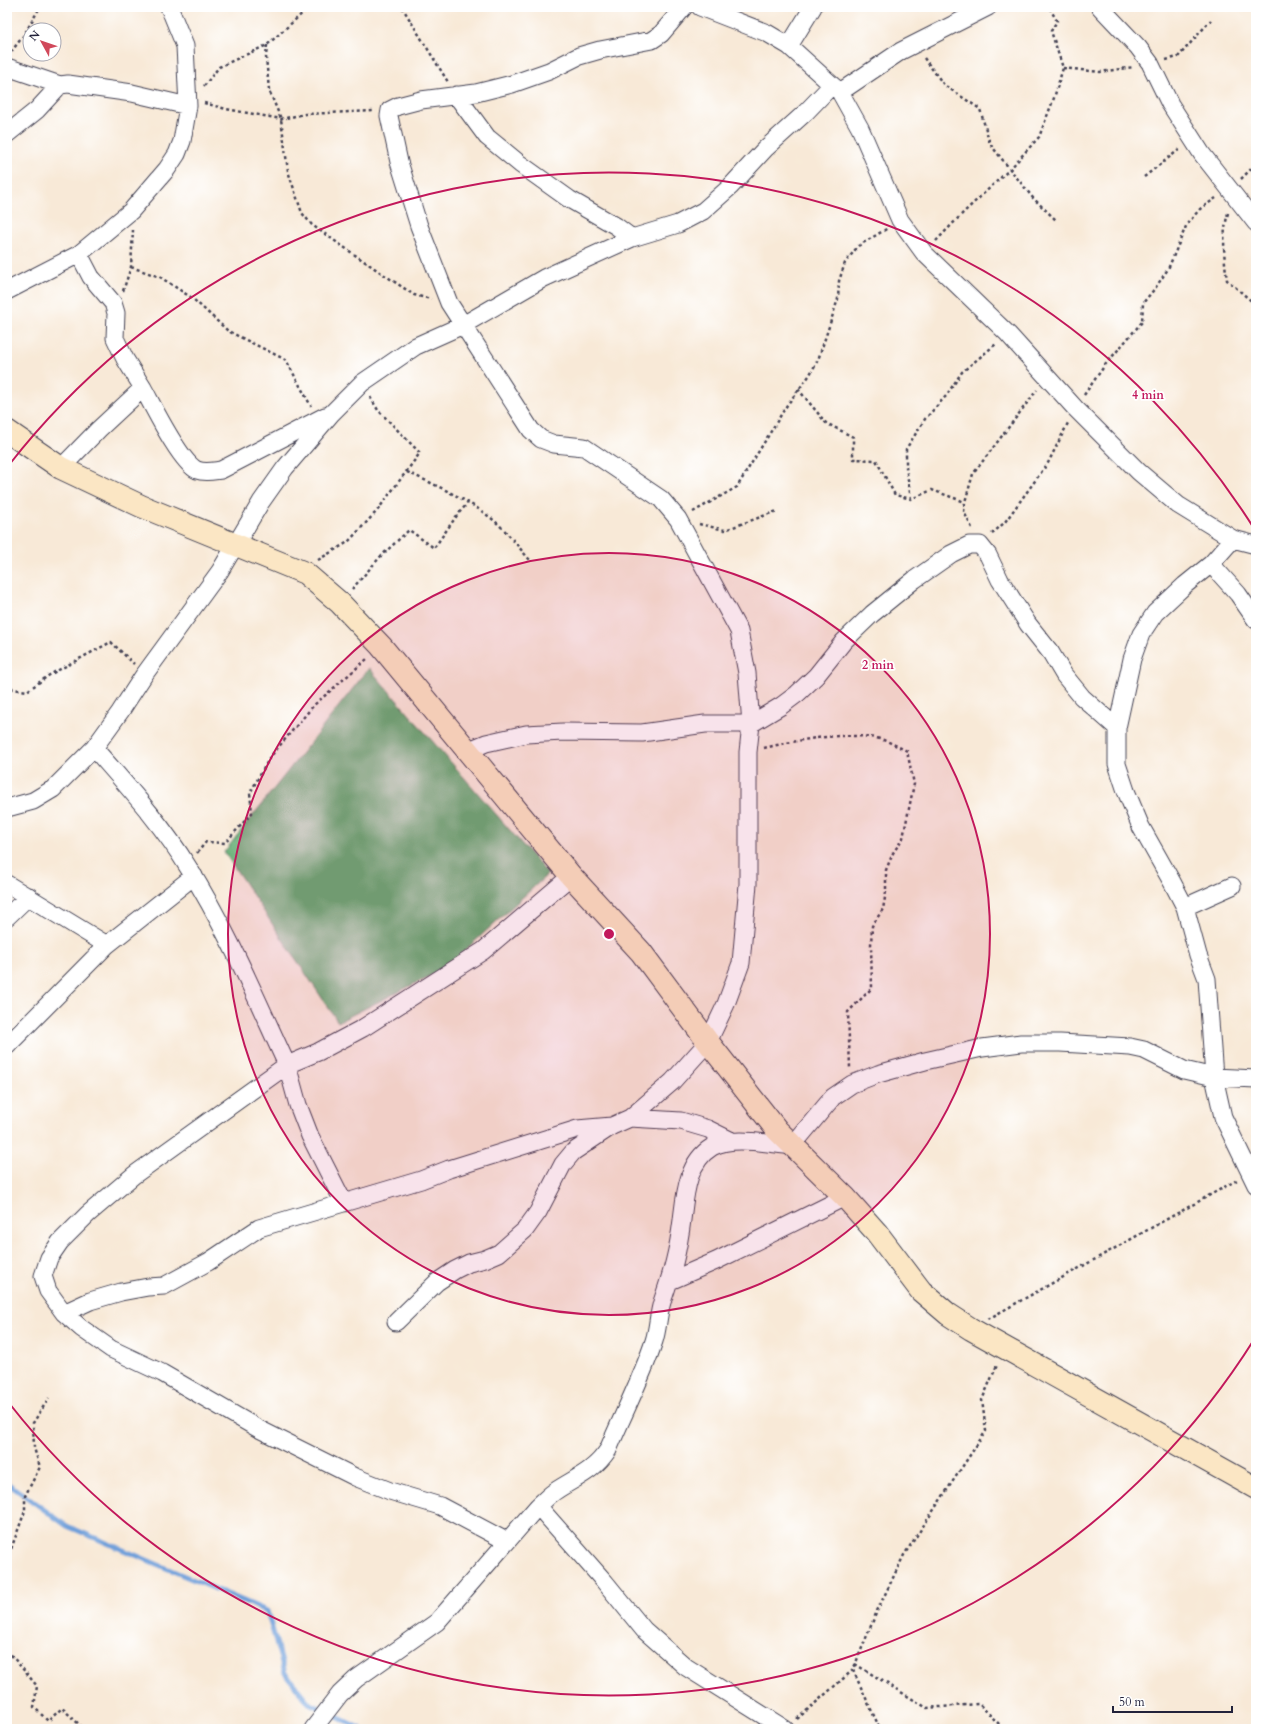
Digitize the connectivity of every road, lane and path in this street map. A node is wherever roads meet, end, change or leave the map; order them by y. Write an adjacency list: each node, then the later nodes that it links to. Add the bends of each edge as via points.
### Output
1 (40, 7): 14 (path, via 24,35)
2 (169, 7): 19 (street, via 185,46)
3 (308, 7): 12 (path)
4 (402, 7): 18 (path)
5 (684, 7): 18 (street, via 661,34 652,40 579,56 549,71 512,84)
6 (700, 7): 13 (street, via 767,33)
7 (812, 7): 13 (street)
8 (988, 7): 11 (street)
9 (1049, 7): 25 (path, via 1057,21 1051,31 1063,68 1039,137)
10 (1100, 7): 23 (street, via 1150,63 1170,104)
11 (914, 44): 17 (street); 25 (path, via 944,85 980,110 990,144)
12 (267, 45): 19 (path, via 219,67); 21 (path, via 269,90)
13 (789, 46): 17 (street)
14 (7, 57)
15 (7, 67): 16 (street)
16 (60, 85): 19 (street, via 132,93); 22 (street, via 37,110)
17 (836, 88): 29 (street, via 860,128); 32 (street, via 765,149 730,187 703,210 678,224)
18 (456, 95): 20 (street, via 421,100); 32 (street, via 488,136 520,164 569,199)
19 (188, 106): 21 (path, via 202,103); 28 (street, via 177,154)
20 (390, 110): 21 (path, via 305,114); 37 (street, via 392,133 418,226)
21 (281, 119): 37 (path, via 288,171 302,213 312,225 414,294)
22 (7, 134)
23 (1193, 139): 26 (path); 27 (street)
24 (1256, 164): 27 (path)
25 (1010, 169): 30 (path, via 1033,198); 33 (path)
26 (1144, 177)
27 (1232, 192): 31 (street); 38 (path, via 1225,223 1224,260 1228,280); 46 (path, via 1200,209 1187,224 1168,269 1143,302 1142,322 1104,365)
28 (131, 211): 34 (street); 35 (path, via 134,237)
29 (900, 220): 33 (street); 45 (path, via 858,246 845,263 839,281 838,299 818,360)
30 (1057, 221)
31 (1256, 223)
32 (632, 238): 40 (street, via 544,278)
33 (924, 253): 41 (street)
34 (78, 254): 36 (street); 39 (street, via 91,277 113,303)
35 (131, 267): 39 (path); 47 (path, via 160,277 192,298 228,331 286,360)
36 (7, 291)
37 (449, 303): 40 (street)
38 (1256, 305)
39 (116, 313): 44 (street, via 115,338 124,359)
40 (463, 324): 43 (street, via 416,346); 55 (street, via 531,430 541,439 554,444 584,447 661,499)
41 (1008, 334): 42 (street); 51 (path, via 962,372 946,396 925,419 906,449)
42 (1047, 376): 46 (street); 52 (path, via 973,474)
43 (362, 383): 47 (street); 50 (path, via 378,410 420,453)
44 (143, 388): 47 (street, via 180,453 195,469 203,472 221,470); 49 (street)
45 (798, 389): 51 (path, via 826,423 853,437 853,459 876,460 895,495); 55 (path, via 736,487)
46 (1075, 408): 56 (street, via 1139,472 1178,505); 57 (path, via 1048,463 1005,522)
47 (324, 416): 59 (street, via 261,502)
48 (7, 431): 49 (street)
49 (61, 468): 59 (street, via 141,506)
50 (407, 472): 53 (path, via 439,486); 62 (path, via 377,511 348,542 322,557)
51 (911, 499): 52 (path, via 932,490)
52 (965, 502): 57 (path, via 964,512)
53 (468, 503): 60 (path, via 497,523); 63 (path, via 434,548 409,530 381,556)
54 (777, 511): 55 (path, via 725,530)
55 (678, 520): 68 (street, via 739,631 747,674)
56 (1233, 539): 58 (street); 61 (street)
57 (980, 545): 68 (street, via 969,545 951,554 914,580 844,641 816,676 797,694); 69 (street, via 1028,624 1051,652 1064,675 1082,697)
58 (1256, 545)
59 (236, 546): 62 (street); 66 (street)
60 (530, 560)
61 (1211, 564): 64 (street, via 1238,594); 69 (street, via 1155,613 1141,634 1132,659)
62 (305, 573): 63 (street)
63 (340, 603): 65 (street)
64 (1256, 620)
65 (381, 646): 71 (street); 74 (path, via 314,705 270,757 250,793 252,813 225,843 206,842)
66 (144, 675): 67 (path, via 110,642 27,690 13,689); 70 (street)
67 (7, 683)
68 (750, 724): 71 (street, via 705,724 642,734 526,734 486,743); 72 (street)
69 (1117, 728): 79 (street, via 1117,764 1126,791 1141,827)
70 (94, 748): 73 (street, via 53,789 33,801); 74 (street, via 165,832)
71 (466, 751): 75 (street)
72 (748, 752): 82 (street, via 748,884 741,962 726,1004); 87 (path, via 782,743 845,736 870,737 907,751 914,784 903,838 886,870 883,909 872,926 872,988 848,1012)
73 (7, 808)
74 (191, 870): 81 (street); 84 (street, via 226,933)
75 (571, 876): 82 (street, via 641,952); 84 (street, via 483,951 363,1028)
76 (7, 884): 78 (street)
77 (1232, 886): 79 (street)
78 (29, 896): 80 (street); 81 (street)
79 (1185, 908): 85 (street, via 1207,979)
80 (7, 917)
81 (107, 945): 83 (street)
82 (708, 1042): 88 (street, via 672,1082); 91 (street)
83 (7, 1046)
84 (287, 1065): 94 (street, via 310,1136); 96 (street, via 134,1175 60,1242 49,1258 43,1276 48,1291)
85 (1214, 1077): 86 (street); 87 (street, via 1184,1070 1144,1050 1060,1043 1021,1043 982,1048 925,1061); 92 (street, via 1223,1117)
86 (1256, 1079)
87 (852, 1084): 91 (street, via 833,1097)
88 (630, 1118): 89 (street); 90 (street, via 681,1121 708,1129)
89 (612, 1126): 94 (street, via 577,1130); 97 (street, via 573,1152 563,1164 538,1212 525,1230 499,1253 469,1263 437,1282)
90 (730, 1140): 91 (street); 95 (street, via 711,1147 698,1160 690,1176 685,1192 678,1251)
91 (792, 1146): 93 (street)
92 (1253, 1179): 98 (path)
93 (845, 1198): 95 (street); 98 (street, via 877,1233 921,1291)
94 (344, 1203): 96 (street, via 259,1228 208,1262 164,1286 121,1292 90,1301)
95 (670, 1281): 102 (street, via 661,1304 655,1339 647,1361 608,1450 600,1461 580,1477 556,1490)
96 (64, 1313): 103 (street, via 111,1349 162,1373 257,1428 355,1477 440,1506)
97 (396, 1322)
98 (971, 1329): 99 (street)
99 (1005, 1348): 101 (street); 106 (path, via 982,1400 986,1431 904,1555 876,1611)
100 (49, 1398): 104 (path, via 33,1423 34,1448 40,1467 25,1496 24,1511)
101 (1256, 1488)
102 (538, 1506): 103 (street); 108 (street, via 644,1630 686,1666)
103 (506, 1541): 110 (street, via 437,1622 356,1679 340,1694)
104 (7, 1560)
105 (7, 1650): 109 (path, via 37,1686 34,1707 48,1722 62,1708)
106 (855, 1664): 107 (path); 112 (path, via 927,1708 979,1704)
107 (853, 1670): 108 (path); 111 (path)
108 (788, 1727)
109 (84, 1729)
110 (313, 1729)
111 (880, 1729)
112 (1004, 1729)

